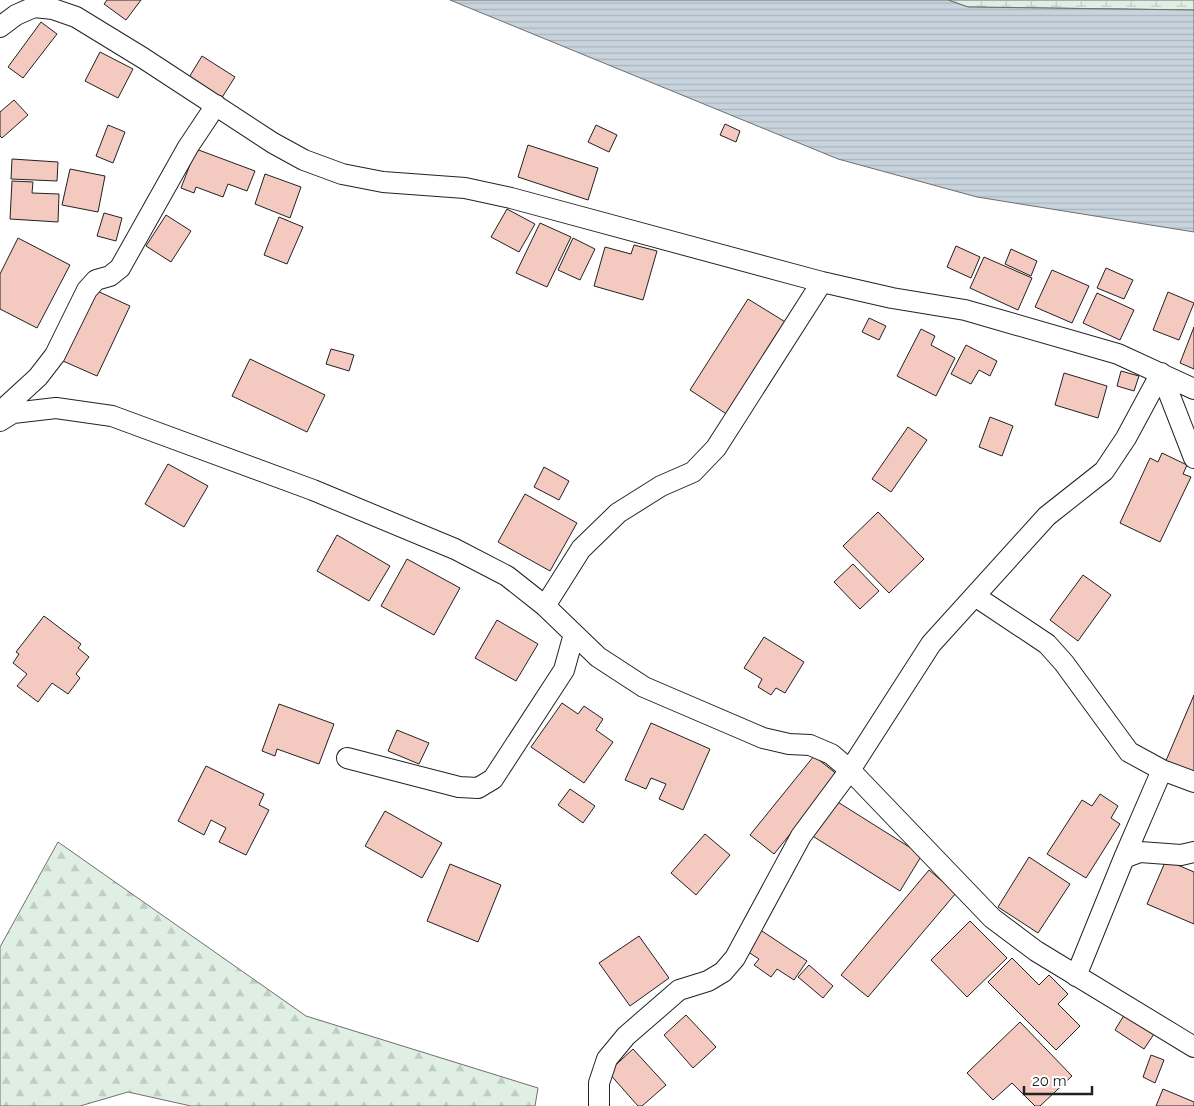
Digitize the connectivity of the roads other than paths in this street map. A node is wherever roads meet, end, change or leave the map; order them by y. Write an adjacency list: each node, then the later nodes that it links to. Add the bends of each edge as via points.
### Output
1 (0, 27): 2 (street, via 34,7 76,17)
2 (216, 105): 3 (street, via 304,160 342,174 383,182 466,188 511,198); 6 (street, via 188,147 120,268 110,276 96,280 87,290 55,355 38,377)
3 (822, 282): 4 (street, via 965,310 1118,354); 10 (street, via 716,448 693,472 660,486 618,513 581,549)
4 (1160, 373): 5 (street); 8 (street); 9 (street, via 1126,438 1104,471 1047,516)
5 (1194, 389)
6 (0, 412)
7 (0, 421): 10 (street, via 13,413 56,408 112,416 313,490 455,549 507,576)
8 (1194, 458)
9 (975, 596): 13 (street, via 931,644); 14 (street, via 1047,644 1129,752)
10 (546, 606): 11 (street)
11 (574, 634): 12 (street, via 564,670 493,779 478,788 459,787); 13 (street, via 598,657 644,687 763,738 810,745 831,754)
12 (347, 758)
13 (850, 770): 18 (street, via 992,918); 20 (street, via 801,836 735,958 723,972 708,981 678,990 626,1036 607,1059 599,1083)
14 (1162, 770): 15 (street); 17 (street)
15 (1194, 782)
16 (1194, 852): 17 (street, via 1181,855 1140,852)
17 (1124, 858): 18 (street)
18 (1076, 976): 19 (street)
19 (1194, 1047)
20 (598, 1106)

